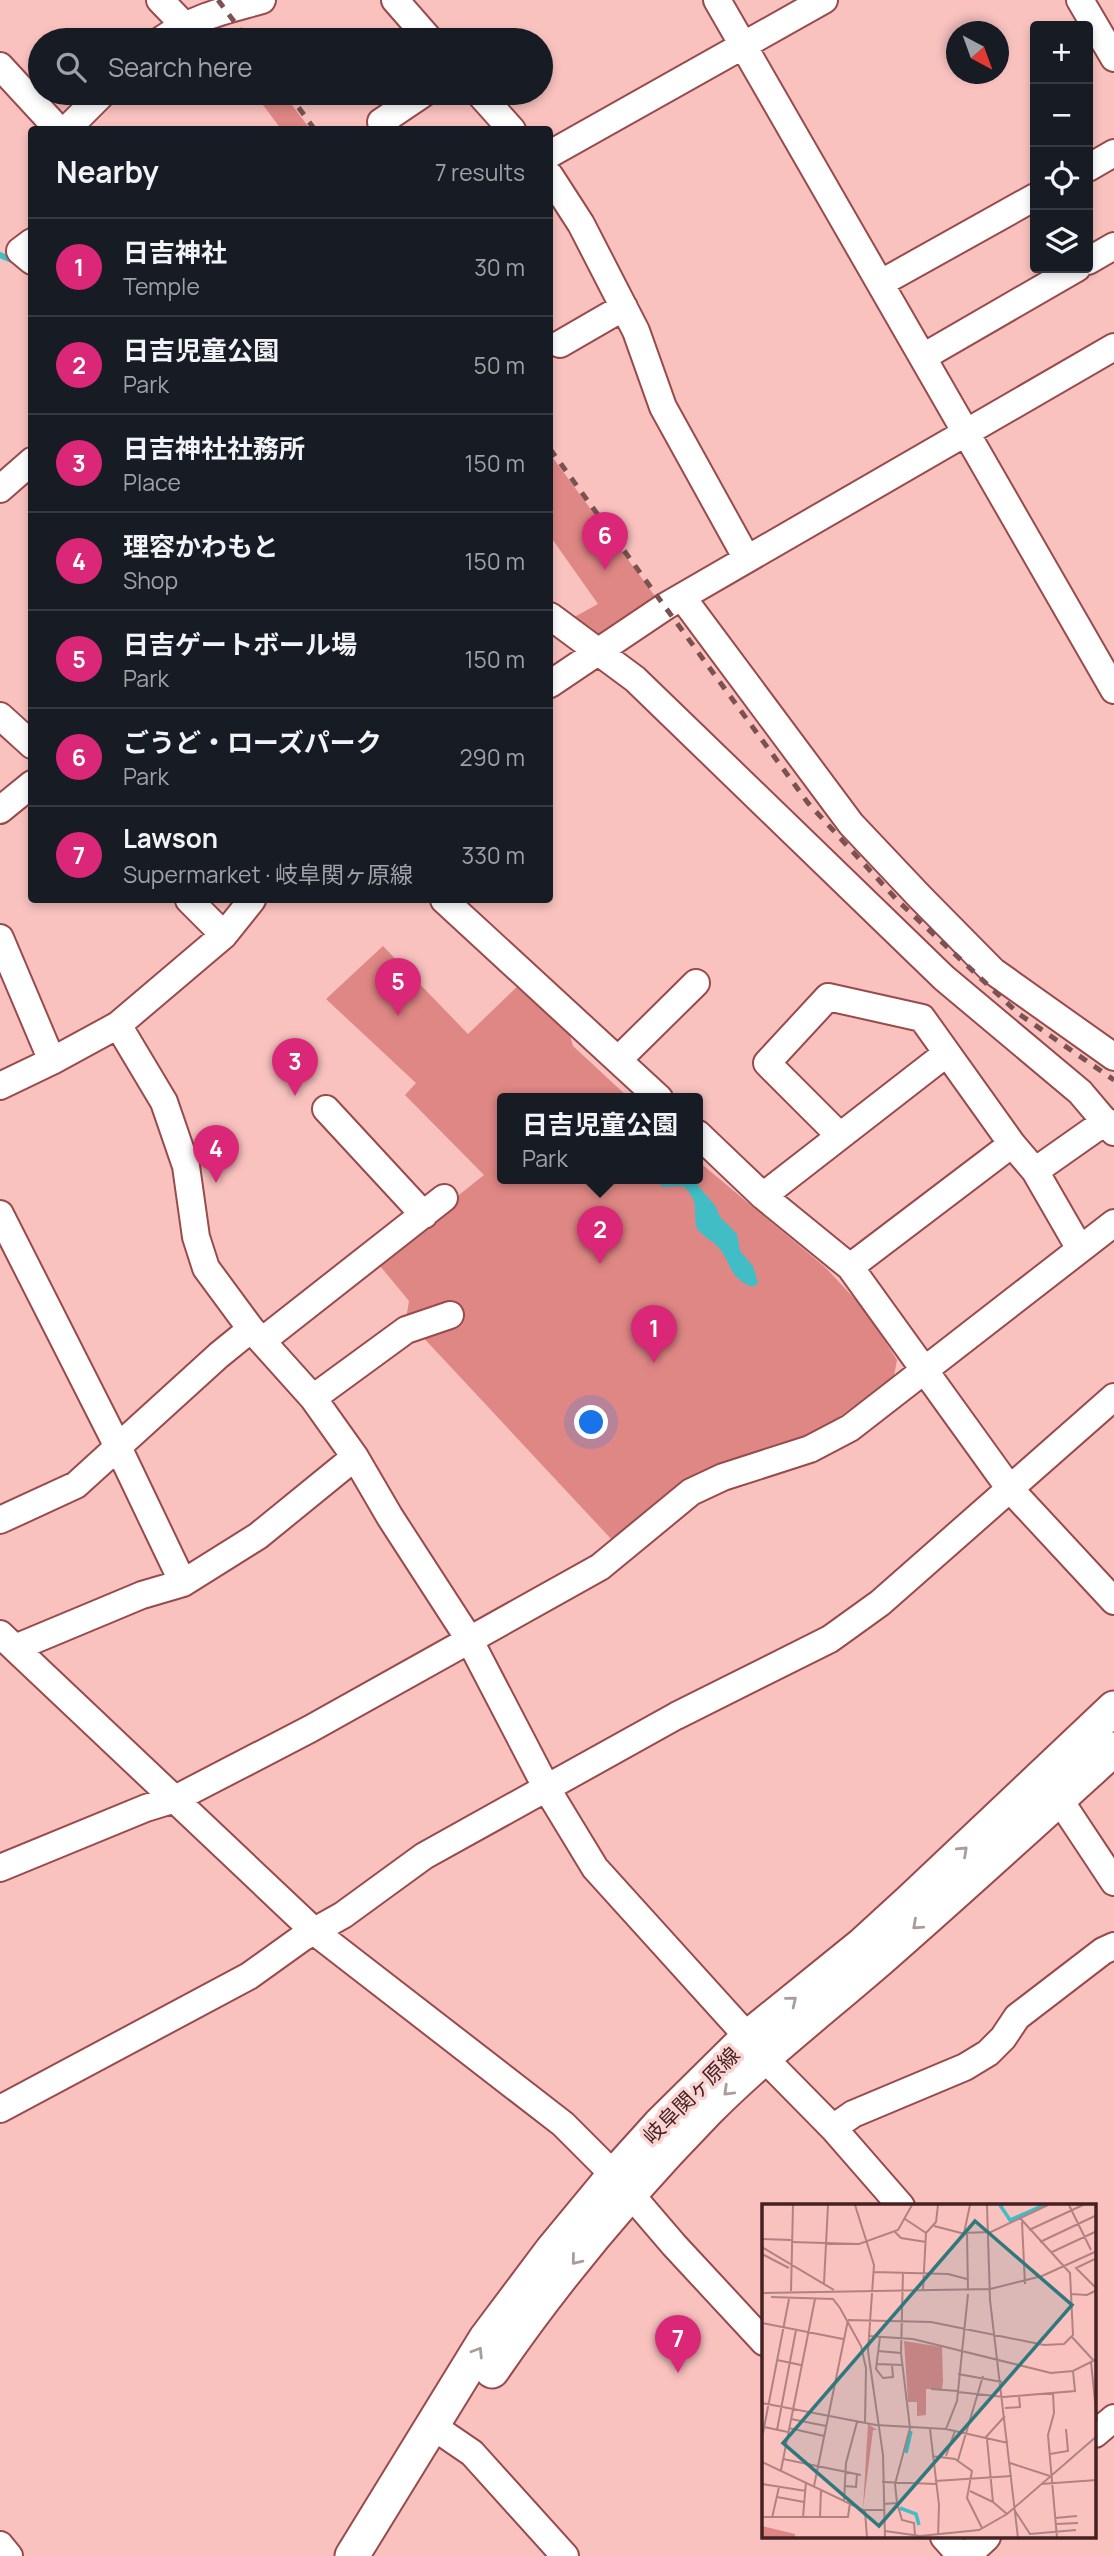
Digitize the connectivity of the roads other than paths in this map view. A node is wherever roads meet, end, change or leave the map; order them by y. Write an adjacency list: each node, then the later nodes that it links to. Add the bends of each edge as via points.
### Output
1 (160, 0): 7 (street)
2 (262, 0): 7 (street)
3 (395, 0): 9 (street)
4 (717, 0): 10 (street)
5 (824, 0): 10 (street)
6 (1080, 0): 11 (street)
7 (184, 25): 8 (street)
8 (179, 28)
9 (420, 28)
10 (742, 46): 22 (street); 30 (street)
11 (1114, 58)
12 (0, 66): 13 (street)
13 (28, 96)
14 (36, 105): 18 (street)
15 (91, 105): 19 (street)
16 (406, 105): 20 (street, via 381,122)
17 (490, 105): 21 (street)
18 (55, 126)
19 (70, 126)
20 (384, 126)
21 (508, 126)
22 (553, 152)
23 (1114, 153): 24 (street)
24 (1093, 164)
25 (553, 180): 31 (street, via 582,224)
26 (1030, 200): 30 (street)
27 (1114, 246): 28 (street)
28 (1093, 258)
29 (1068, 273): 34 (street)
30 (881, 283): 34 (street)
31 (624, 307): 32 (street); 38 (street, via 663,407)
32 (560, 344)
33 (1114, 346): 35 (street)
34 (922, 357): 35 (street)
35 (965, 434): 38 (street); 43 (street)
36 (28, 464): 37 (street)
37 (0, 489)
38 (747, 559): 39 (street)
39 (682, 597): 41 (street); 56 (street, via 851,824 993,971)
40 (553, 618): 41 (street)
41 (598, 650): 42 (street); 62 (street, via 644,688 944,978 1080,1091)
42 (553, 682)
43 (1114, 690)
44 (0, 716): 45 (street)
45 (28, 741)
46 (28, 787): 47 (street)
47 (0, 810)
48 (193, 903): 51 (street)
49 (250, 903): 51 (street)
50 (447, 903): 57 (street)
51 (224, 934): 54 (street)
52 (0, 938): 58 (street)
53 (695, 983): 57 (street)
54 (118, 1024): 58 (street); 73 (street, via 164,1102 186,1166 196,1237 206,1268)
55 (947, 1053): 63 (street); 63 (street, via 922,1017 828,997 767,1063); 65 (street)
56 (1114, 1057)
57 (618, 1060): 60 (street)
58 (52, 1061): 59 (street)
59 (0, 1086)
60 (654, 1093)
61 (326, 1109): 73 (street, via 434,1206)
62 (1110, 1126): 66 (street)
63 (840, 1136): 67 (street)
64 (703, 1139): 67 (street)
65 (1012, 1144): 66 (street); 71 (street)
66 (1035, 1171): 70 (street)
67 (763, 1196): 71 (street)
68 (0, 1214): 77 (street)
69 (1114, 1223): 70 (street)
70 (1080, 1249): 74 (street)
71 (850, 1267): 74 (street)
72 (450, 1315): 76 (street, via 406,1329)
73 (257, 1335): 76 (street); 77 (street, via 219,1355)
74 (926, 1371): 79 (street); 83 (street, via 850,1428 810,1449 691,1492 600,1567)
75 (1114, 1397): 79 (street)
76 (313, 1398): 78 (street)
77 (118, 1447): 80 (street, via 76,1485); 81 (street)
78 (355, 1457): 81 (street, via 258,1536); 83 (street)
79 (1010, 1489): 82 (street); 87 (street, via 880,1603 830,1639 676,1716)
80 (0, 1520)
81 (183, 1583): 84 (street)
82 (1114, 1601)
83 (469, 1639): 87 (street); 88 (street)
84 (8, 1642): 88 (street)
85 (1114, 1708): 94 (main road, 岐阜関ヶ原線, one-way to 85)
86 (1114, 1749): 89 (main road, 岐阜関ヶ原線)
87 (547, 1788): 92 (street, via 424,1856); 94 (street, via 595,1868)
88 (174, 1799): 90 (street); 92 (street)
89 (1059, 1799): 91 (street); 94 (main road, 岐阜関ヶ原線, one-way to 94, via 877,1961)
90 (0, 1868)
91 (1114, 1882)
92 (315, 1932): 95 (street, via 249,1976); 97 (street, via 564,2124)
93 (1114, 1946): 96 (street, via 1034,2002 988,2053 853,2114)
94 (756, 2047): 96 (street); 97 (main road, 岐阜関ヶ原線, via 660,2124)
95 (0, 2109)
96 (833, 2128): 98 (street)
97 (622, 2184): 99 (street); 100 (main road, 岐阜関ヶ原線, via 552,2250 486,2338)
98 (899, 2204)
99 (762, 2340)
100 (439, 2431): 105 (main road, 岐阜関ヶ原線); 106 (main road, 岐阜関ヶ原線); 107 (street, via 472,2453)
101 (945, 2538): 108 (street)
102 (986, 2538): 109 (street)
103 (0, 2545): 104 (street)
104 (9, 2556)
105 (352, 2556)
106 (372, 2556)
107 (565, 2556)
108 (961, 2556)
109 (967, 2556)

